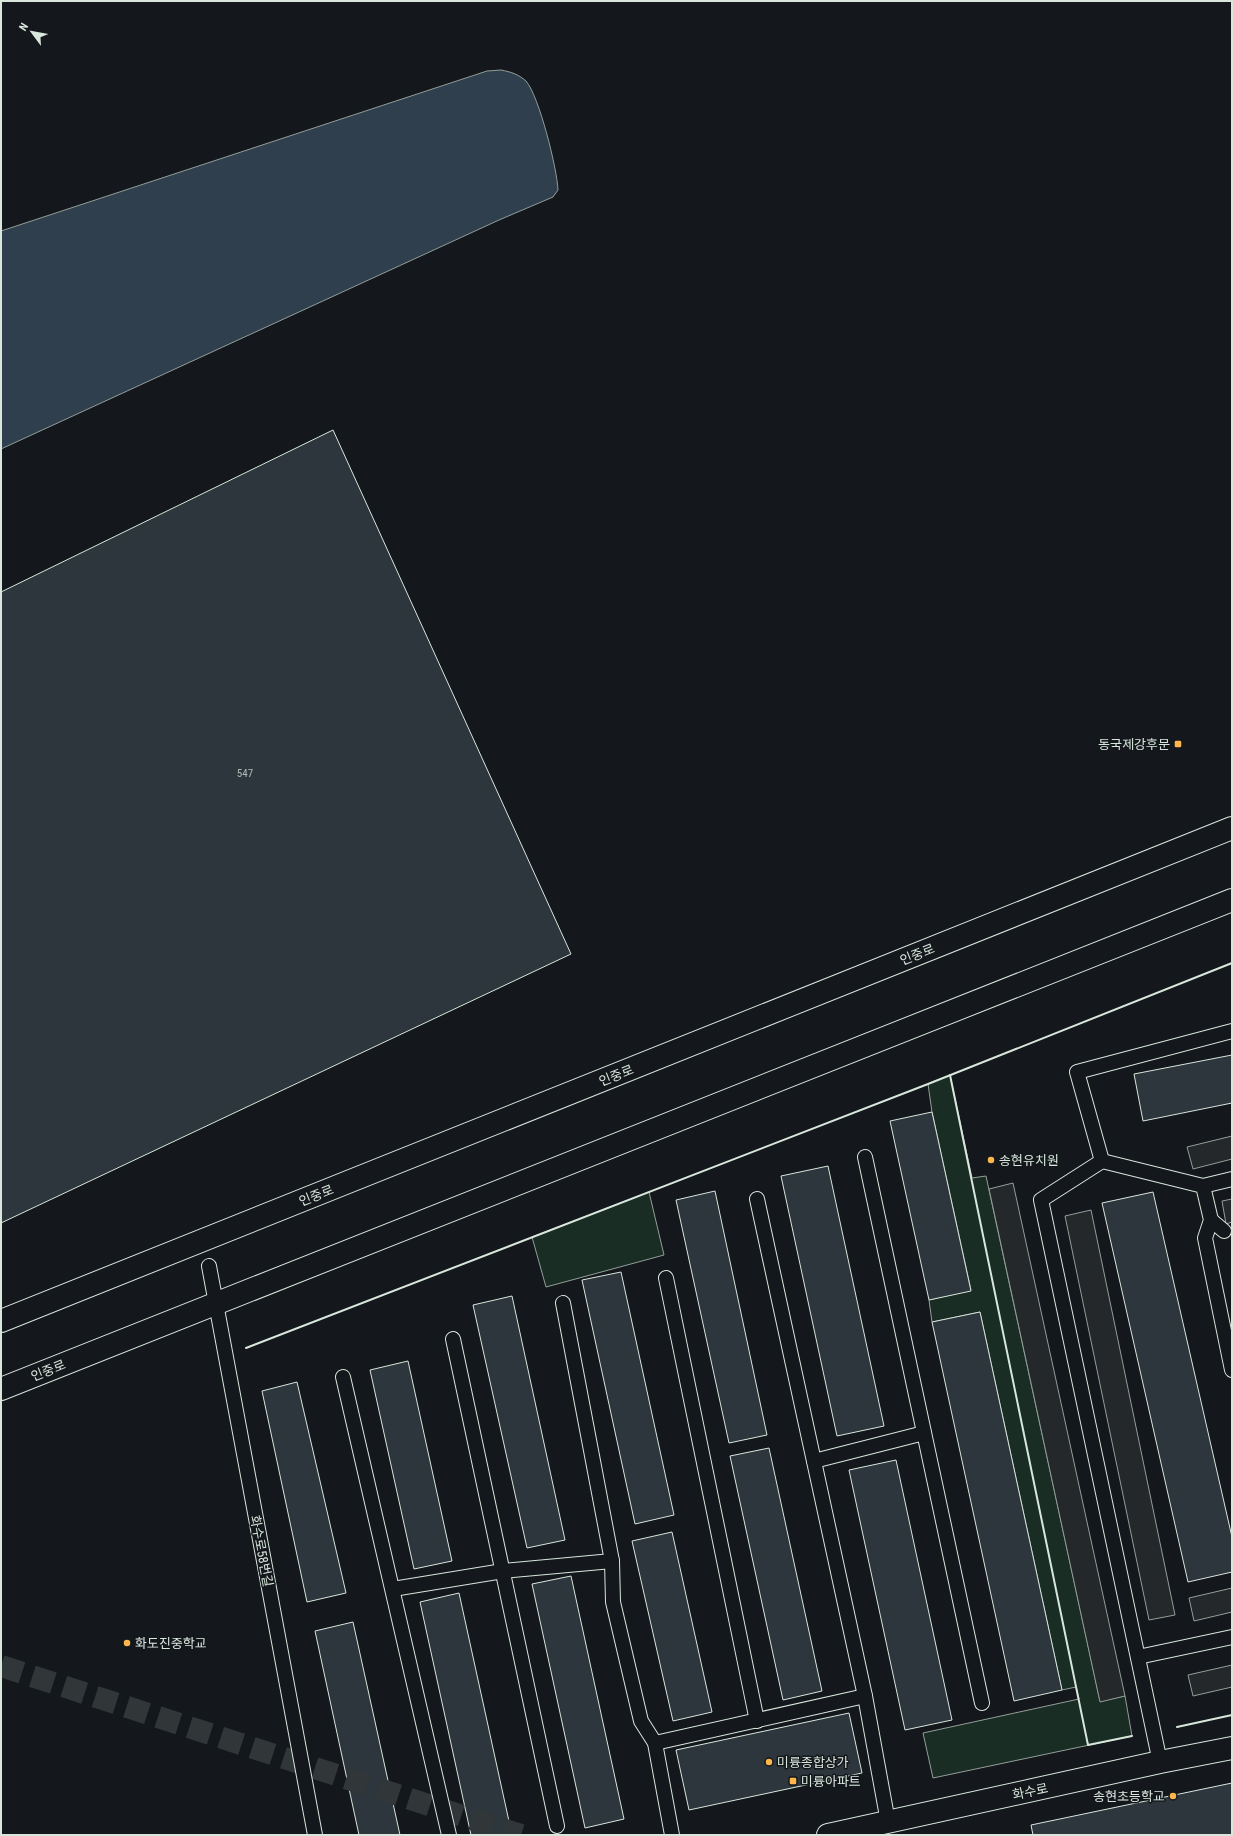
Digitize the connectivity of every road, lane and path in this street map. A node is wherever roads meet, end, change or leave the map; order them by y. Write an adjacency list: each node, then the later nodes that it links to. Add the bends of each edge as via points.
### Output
1 (1232, 828): 15 (main road, 인중로)
2 (1232, 900): 13 (main road, 인중로)
3 (1232, 1031): 5 (lane, via 1077,1072)
4 (865, 1157): 20 (lane)
5 (1102, 1161): 7 (lane); 26 (lane, via 1040,1200)
6 (1232, 1179): 7 (lane)
7 (1204, 1186): 9 (lane)
8 (757, 1199): 21 (lane)
9 (1211, 1220): 10 (lane); 17 (lane, via 1205,1238)
10 (1224, 1231)
11 (209, 1266): 13 (lane, 화수로58번길)
12 (666, 1278): 29 (lane)
13 (216, 1303): 19 (main road, 인중로); 35 (lane, 화수로58번길)
14 (563, 1303): 22 (lane)
15 (1, 1321)
16 (454, 1339): 23 (lane)
17 (1232, 1370)
18 (343, 1377): 24 (lane)
19 (1, 1389)
20 (924, 1433): 21 (lane); 28 (lane)
21 (814, 1461): 27 (lane)
22 (612, 1561): 23 (lane); 30 (lane, via 613,1602 639,1713)
23 (503, 1571): 24 (lane); 34 (lane)
24 (393, 1589): 36 (lane)
25 (1232, 1637): 26 (lane)
26 (1138, 1657): 32 (lane)
27 (865, 1696): 29 (lane); 33 (lane)
28 (982, 1703)
29 (757, 1721): 30 (lane)
30 (655, 1743): 37 (lane)
31 (1232, 1748): 32 (main road, 화수로)
32 (1160, 1762): 33 (main road, 화수로)
33 (888, 1822): 38 (main road, 화수로)
34 (557, 1826)
35 (314, 1835)
36 (449, 1835)
37 (672, 1835)
38 (828, 1835)

